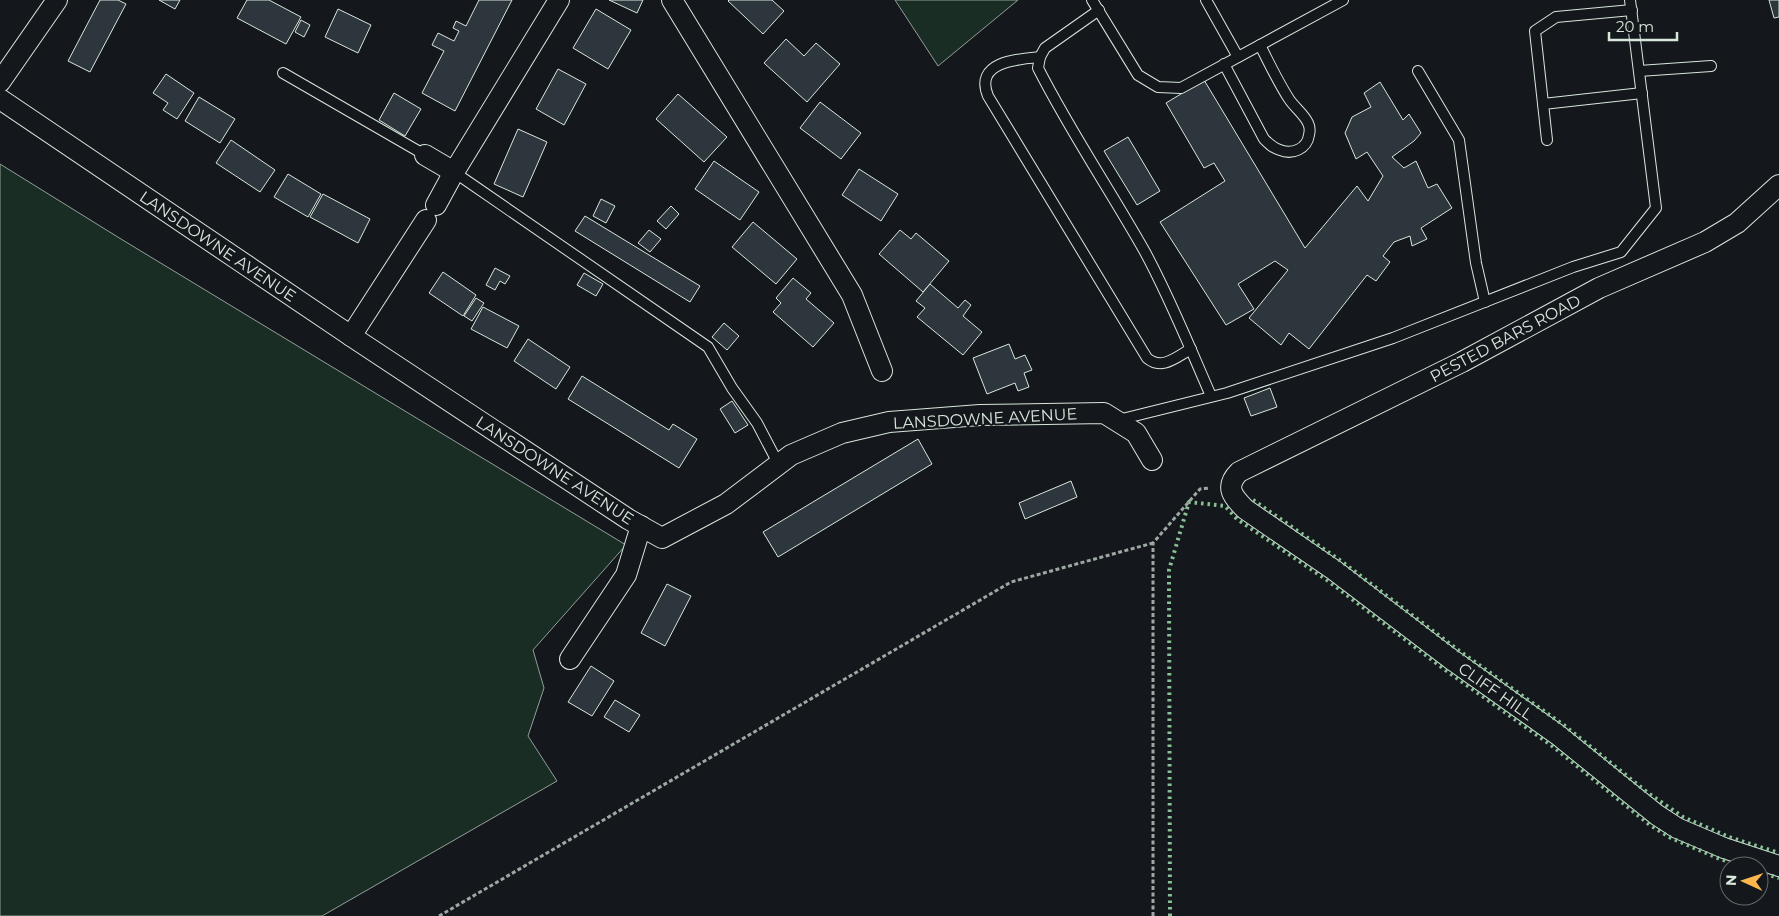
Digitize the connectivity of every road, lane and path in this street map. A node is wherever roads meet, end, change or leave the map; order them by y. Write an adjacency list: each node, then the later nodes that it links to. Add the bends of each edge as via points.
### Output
1 (57, 0): 17 (street)
2 (559, 0): 23 (street)
3 (672, 0): 28 (street, via 852,295)
4 (1092, 0): 8 (lane)
5 (1206, 0): 11 (lane)
6 (1343, 0): 9 (lane)
7 (1631, 5): 15 (lane); 20 (lane, via 1556,17 1536,31)
8 (1099, 10): 10 (lane, via 1052,43); 12 (lane, via 1138,75 1158,88 1182,88)
9 (1260, 45): 11 (lane); 12 (lane, via 1290,99 1310,126 1306,144 1299,150 1280,151 1264,139)
10 (1040, 57): 27 (lane, via 1038,68 1145,252); 27 (lane, via 999,64 986,80 988,96 1147,358 1164,364)
11 (1238, 57): 12 (lane)
12 (1224, 64)
13 (1711, 66): 15 (lane)
14 (1418, 71): 25 (lane, via 1459,140 1476,263)
15 (1639, 71): 18 (lane)
16 (283, 74): 22 (lane)
17 (0, 82)
18 (1642, 93): 20 (lane); 25 (lane, via 1656,208 1621,252)
19 (0, 99): 26 (street, LANSDOWNE AVENUE)
20 (1543, 104): 21 (lane)
21 (1547, 140)
22 (425, 155): 23 (street)
23 (454, 172): 26 (street); 32 (lane, via 708,347)
24 (1779, 185): 33 (street, PESTED BARS ROAD, via 1737,223 1704,242 1599,288 1462,362 1239,472)
25 (1485, 302): 29 (lane, via 1393,338)
26 (352, 336): 34 (street, LANSDOWNE AVENUE)
27 (1191, 349): 29 (lane)
28 (882, 371)
29 (1211, 396): 30 (lane)
30 (1117, 420): 31 (street, LANSDOWNE AVENUE, via 1136,433); 32 (street, LANSDOWNE AVENUE, via 1104,413 980,415 889,422 842,433 791,455)
31 (1152, 460)
32 (779, 464): 34 (street, LANSDOWNE AVENUE, via 726,504 662,538)
33 (1230, 487): 35 (path, via 1200,489); 37 (street, CLIFF HILL, via 1245,509 1334,570 1558,735 1657,815 1677,828 1724,848)
34 (641, 526): 36 (street, via 626,575)
35 (1153, 543): 38 (path, via 1011,582); 39 (path)
36 (570, 659)
37 (1779, 866)
38 (439, 916)
39 (1153, 916)

